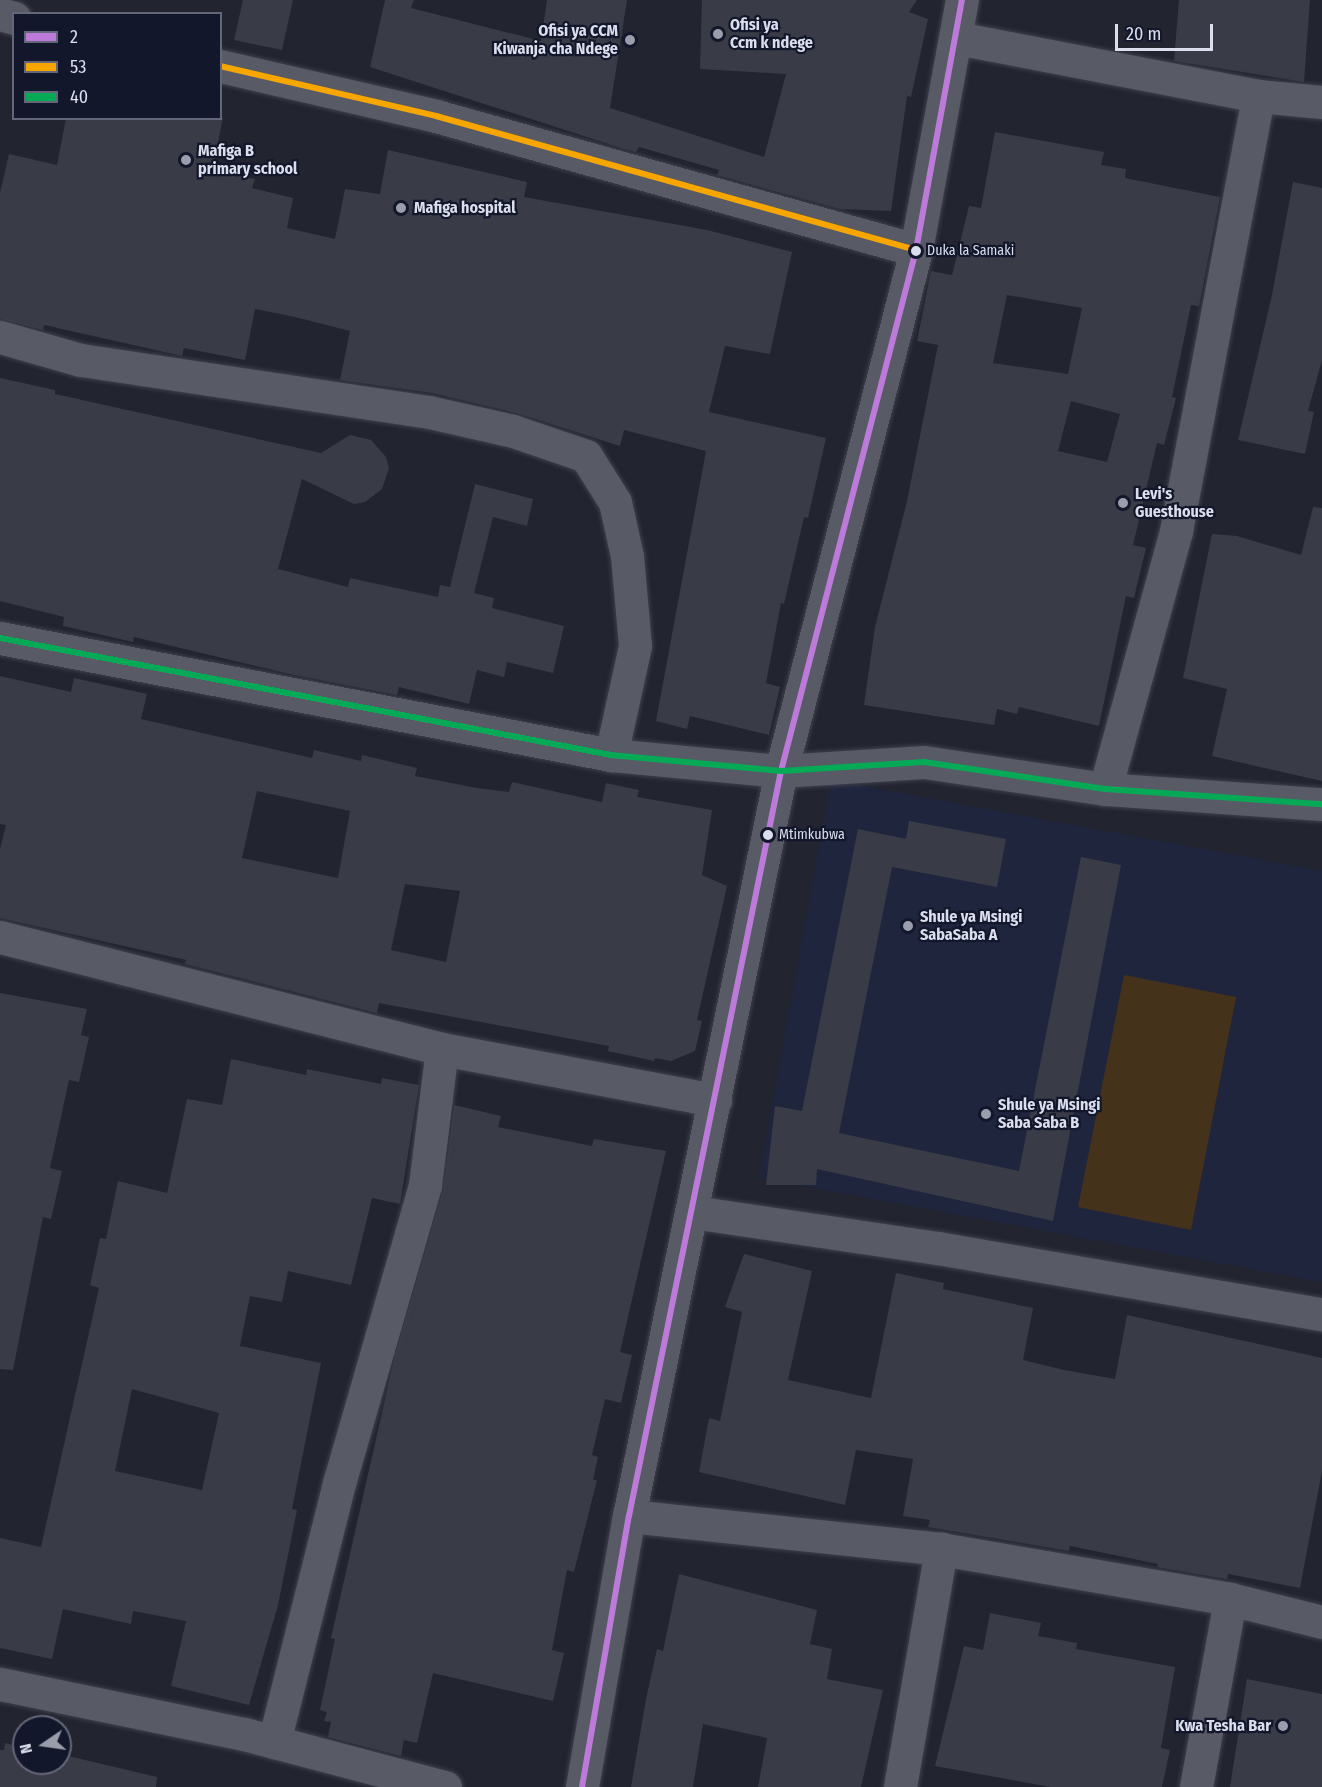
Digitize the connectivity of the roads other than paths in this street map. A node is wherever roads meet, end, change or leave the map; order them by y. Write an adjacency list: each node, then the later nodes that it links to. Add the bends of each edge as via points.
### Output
1 (962, 0): 2 (street)
2 (957, 38): 4 (street); 6 (street)
3 (222, 66): 6 (street, via 436,117)
4 (1258, 96): 5 (street); 11 (street, via 1176,531)
5 (1322, 102)
6 (916, 250): 10 (street)
7 (0, 337): 9 (street, via 81,360 429,412 513,431 586,456 615,501 627,556 635,646)
8 (0, 638): 9 (street)
9 (611, 754): 10 (street)
10 (780, 771): 11 (street, via 924,762); 15 (street)
11 (1105, 789): 12 (street)
12 (1322, 804)
13 (0, 937): 14 (street)
14 (442, 1049): 15 (street); 23 (street, via 425,1185 340,1480)
15 (715, 1100): 16 (street)
16 (693, 1212): 17 (street, via 938,1248); 18 (street)
17 (1322, 1314)
18 (629, 1516): 19 (street); 25 (street)
19 (941, 1549): 20 (street); 26 (street)
20 (1230, 1599): 21 (street); 27 (street)
21 (1322, 1622)
22 (0, 1684): 23 (street)
23 (274, 1742): 24 (street)
24 (445, 1787)
25 (582, 1787)
26 (900, 1787)
27 (1196, 1787)

